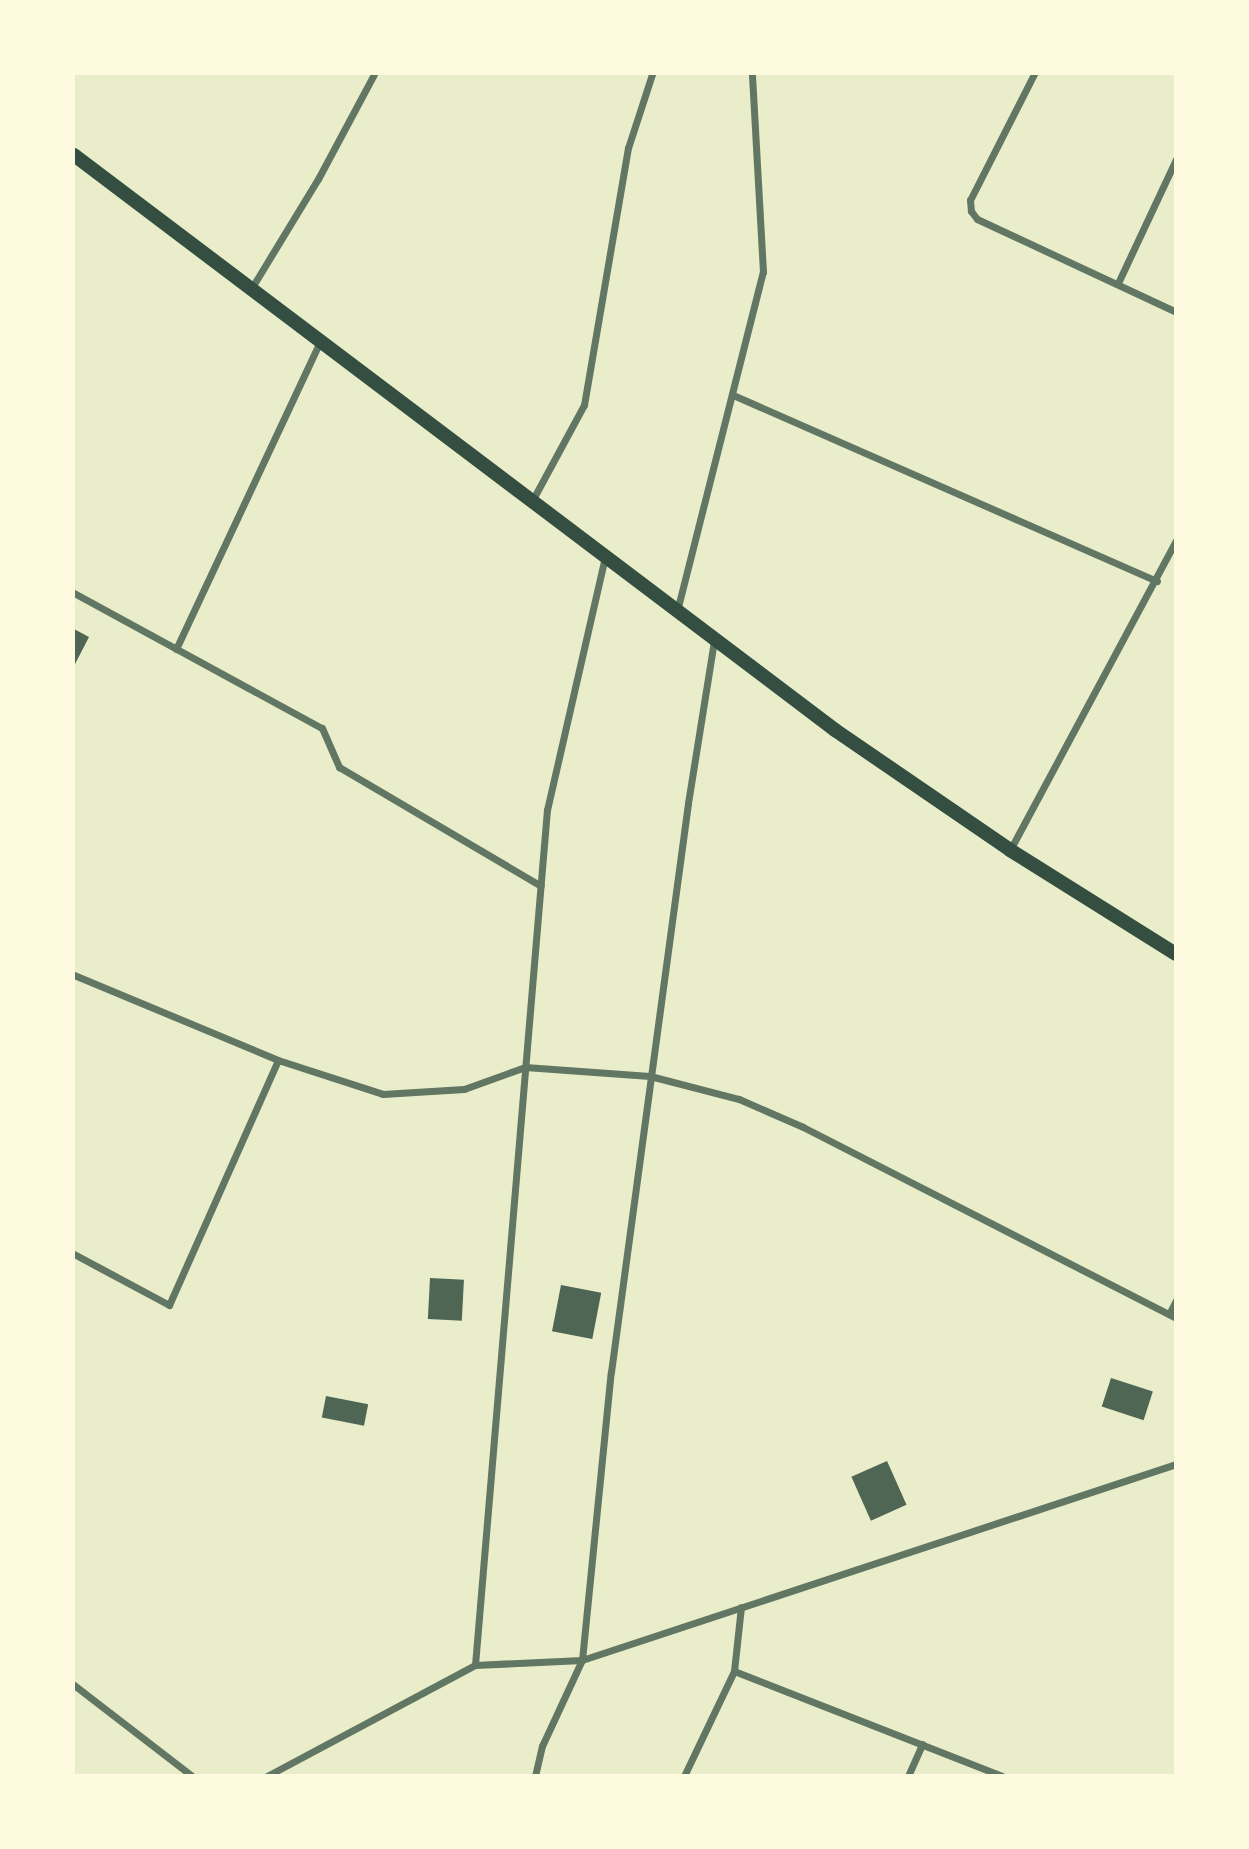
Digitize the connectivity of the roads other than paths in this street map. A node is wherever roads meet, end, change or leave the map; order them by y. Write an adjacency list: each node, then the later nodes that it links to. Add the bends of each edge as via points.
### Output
1 (374, 74): 8 (street, via 318,179)
2 (652, 74): 12 (street, via 628,148 584,405)
3 (752, 74): 11 (street, via 763,272)
4 (1034, 74): 7 (street, via 971,200 971,211 977,219)
5 (74, 155): 8 (main road)
6 (1175, 159): 7 (street)
7 (1118, 283): 9 (street)
8 (250, 290): 10 (main road)
9 (1175, 312)
10 (320, 342): 12 (main road); 19 (street)
11 (733, 395): 15 (street); 17 (street)
12 (531, 501): 14 (main road)
13 (1175, 541): 15 (street)
14 (605, 557): 17 (main road); 21 (street, via 547,810)
15 (1157, 581): 20 (street)
16 (74, 593): 19 (street)
17 (676, 612): 18 (main road)
18 (714, 641): 20 (main road); 26 (street)
19 (176, 649): 21 (street, via 321,727 339,767)
20 (1010, 850): 22 (main road)
21 (541, 886): 25 (street)
22 (1175, 954)
23 (74, 975): 24 (street)
24 (278, 1060): 25 (street, via 383,1094 464,1089); 27 (street, via 169,1305)
25 (525, 1067): 26 (street); 33 (street)
26 (650, 1076): 29 (street, via 739,1099 803,1127); 32 (street, via 611,1372)
27 (74, 1254)
28 (1175, 1300): 29 (street)
29 (1172, 1316)
30 (1175, 1464): 31 (street)
31 (741, 1607): 32 (street); 34 (street)
32 (582, 1660): 33 (street); 39 (street, via 542,1746)
33 (475, 1665): 38 (street)
34 (734, 1671): 36 (street); 40 (street)
35 (74, 1685): 37 (street)
36 (922, 1744): 41 (street); 42 (street)
37 (192, 1776)
38 (267, 1776)
39 (535, 1776)
40 (684, 1776)
41 (908, 1776)
42 (1002, 1776)

